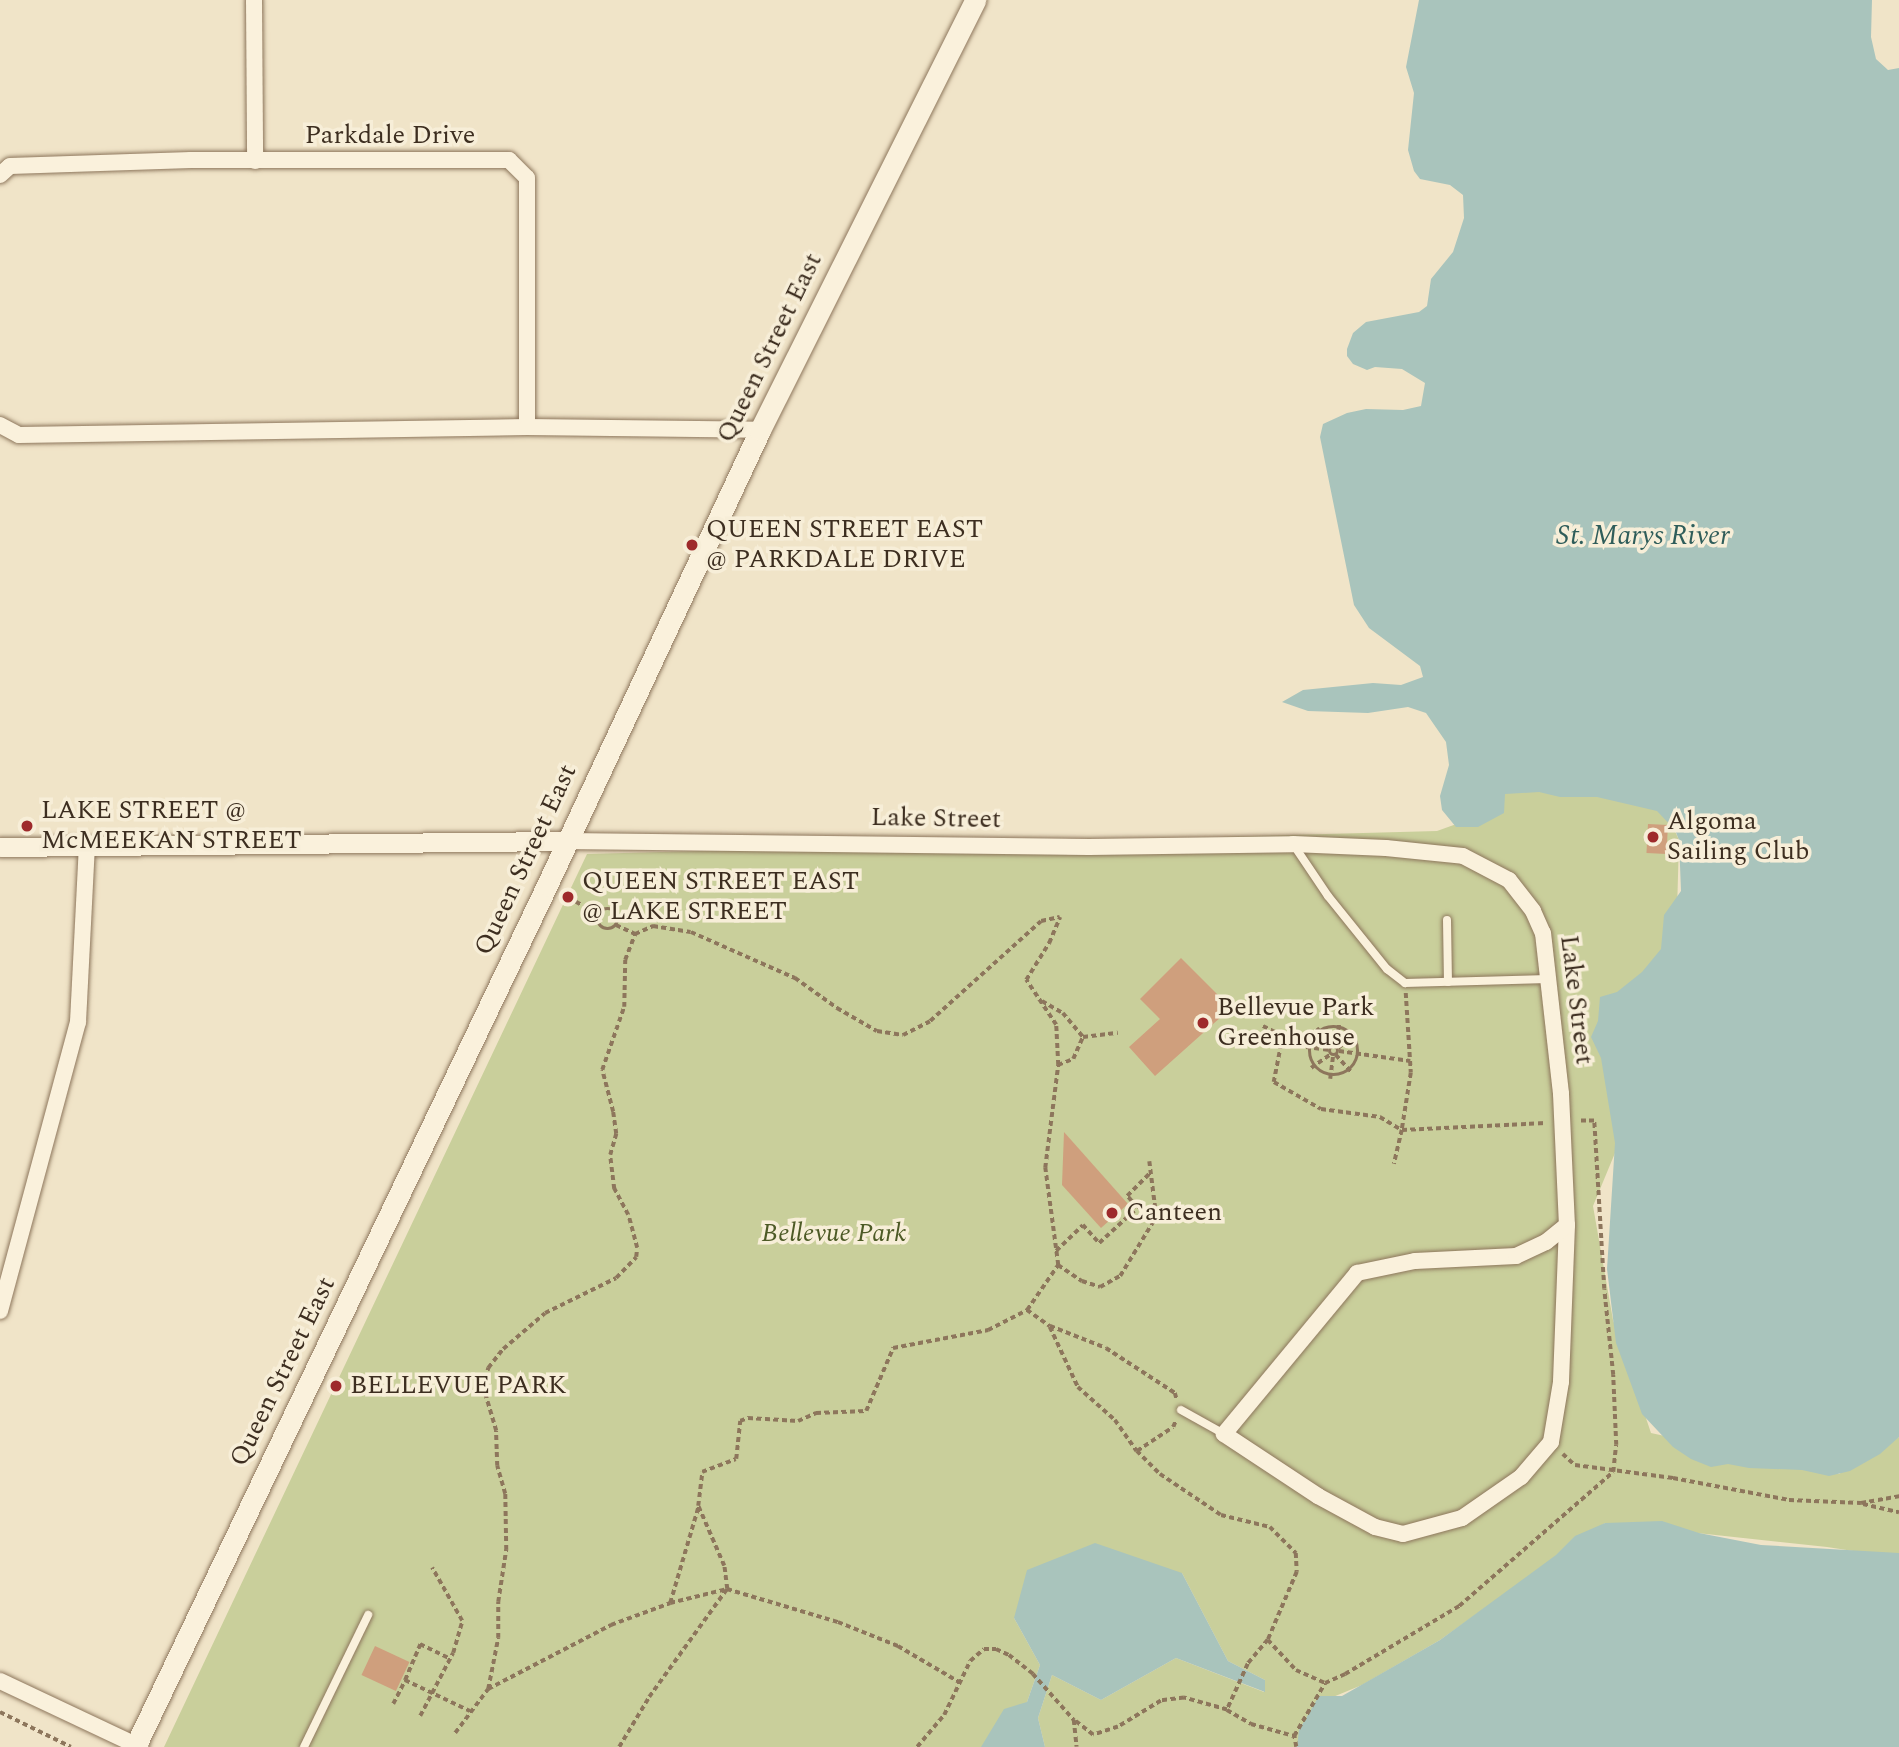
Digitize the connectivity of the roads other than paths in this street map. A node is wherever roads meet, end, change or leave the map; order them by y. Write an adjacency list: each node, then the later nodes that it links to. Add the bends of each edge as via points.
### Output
1 (254, 0): 3 (street)
2 (975, 0): 7 (main road, Queen Street East)
3 (255, 161): 4 (street, Parkdale Drive, via 10,166); 6 (street, Parkdale Drive, via 509,160 527,178)
4 (0, 175)
5 (0, 425): 6 (street, via 19,435)
6 (527, 427): 7 (street)
7 (760, 430): 8 (main road, Queen Street East)
8 (565, 841): 9 (street, Lake Street, via 1089,847); 11 (street, Lake Street); 21 (main road, Queen Street East)
9 (1293, 844): 13 (street, Lake Street, via 1463,856 1493,869 1533,911 1543,933); 14 (lane, via 1387,969 1405,983)
10 (0, 847): 11 (street, Lake Street)
11 (87, 847): 16 (street, via 78,1022)
12 (1447, 920): 14 (lane)
13 (1549, 979): 14 (lane); 15 (street, Lake Street)
14 (1448, 982)
15 (1567, 1225): 18 (street, via 1546,1242 1516,1256 1415,1261 1357,1273); 18 (street, Lake Street, via 1561,1382 1551,1442 1521,1477 1480,1508 1444,1525 1403,1534 1375,1527)
16 (0, 1311)
17 (1181, 1410): 18 (lane)
18 (1224, 1434)
19 (368, 1615): 22 (lane)
20 (0, 1681): 21 (street)
21 (137, 1746)
22 (304, 1747)

